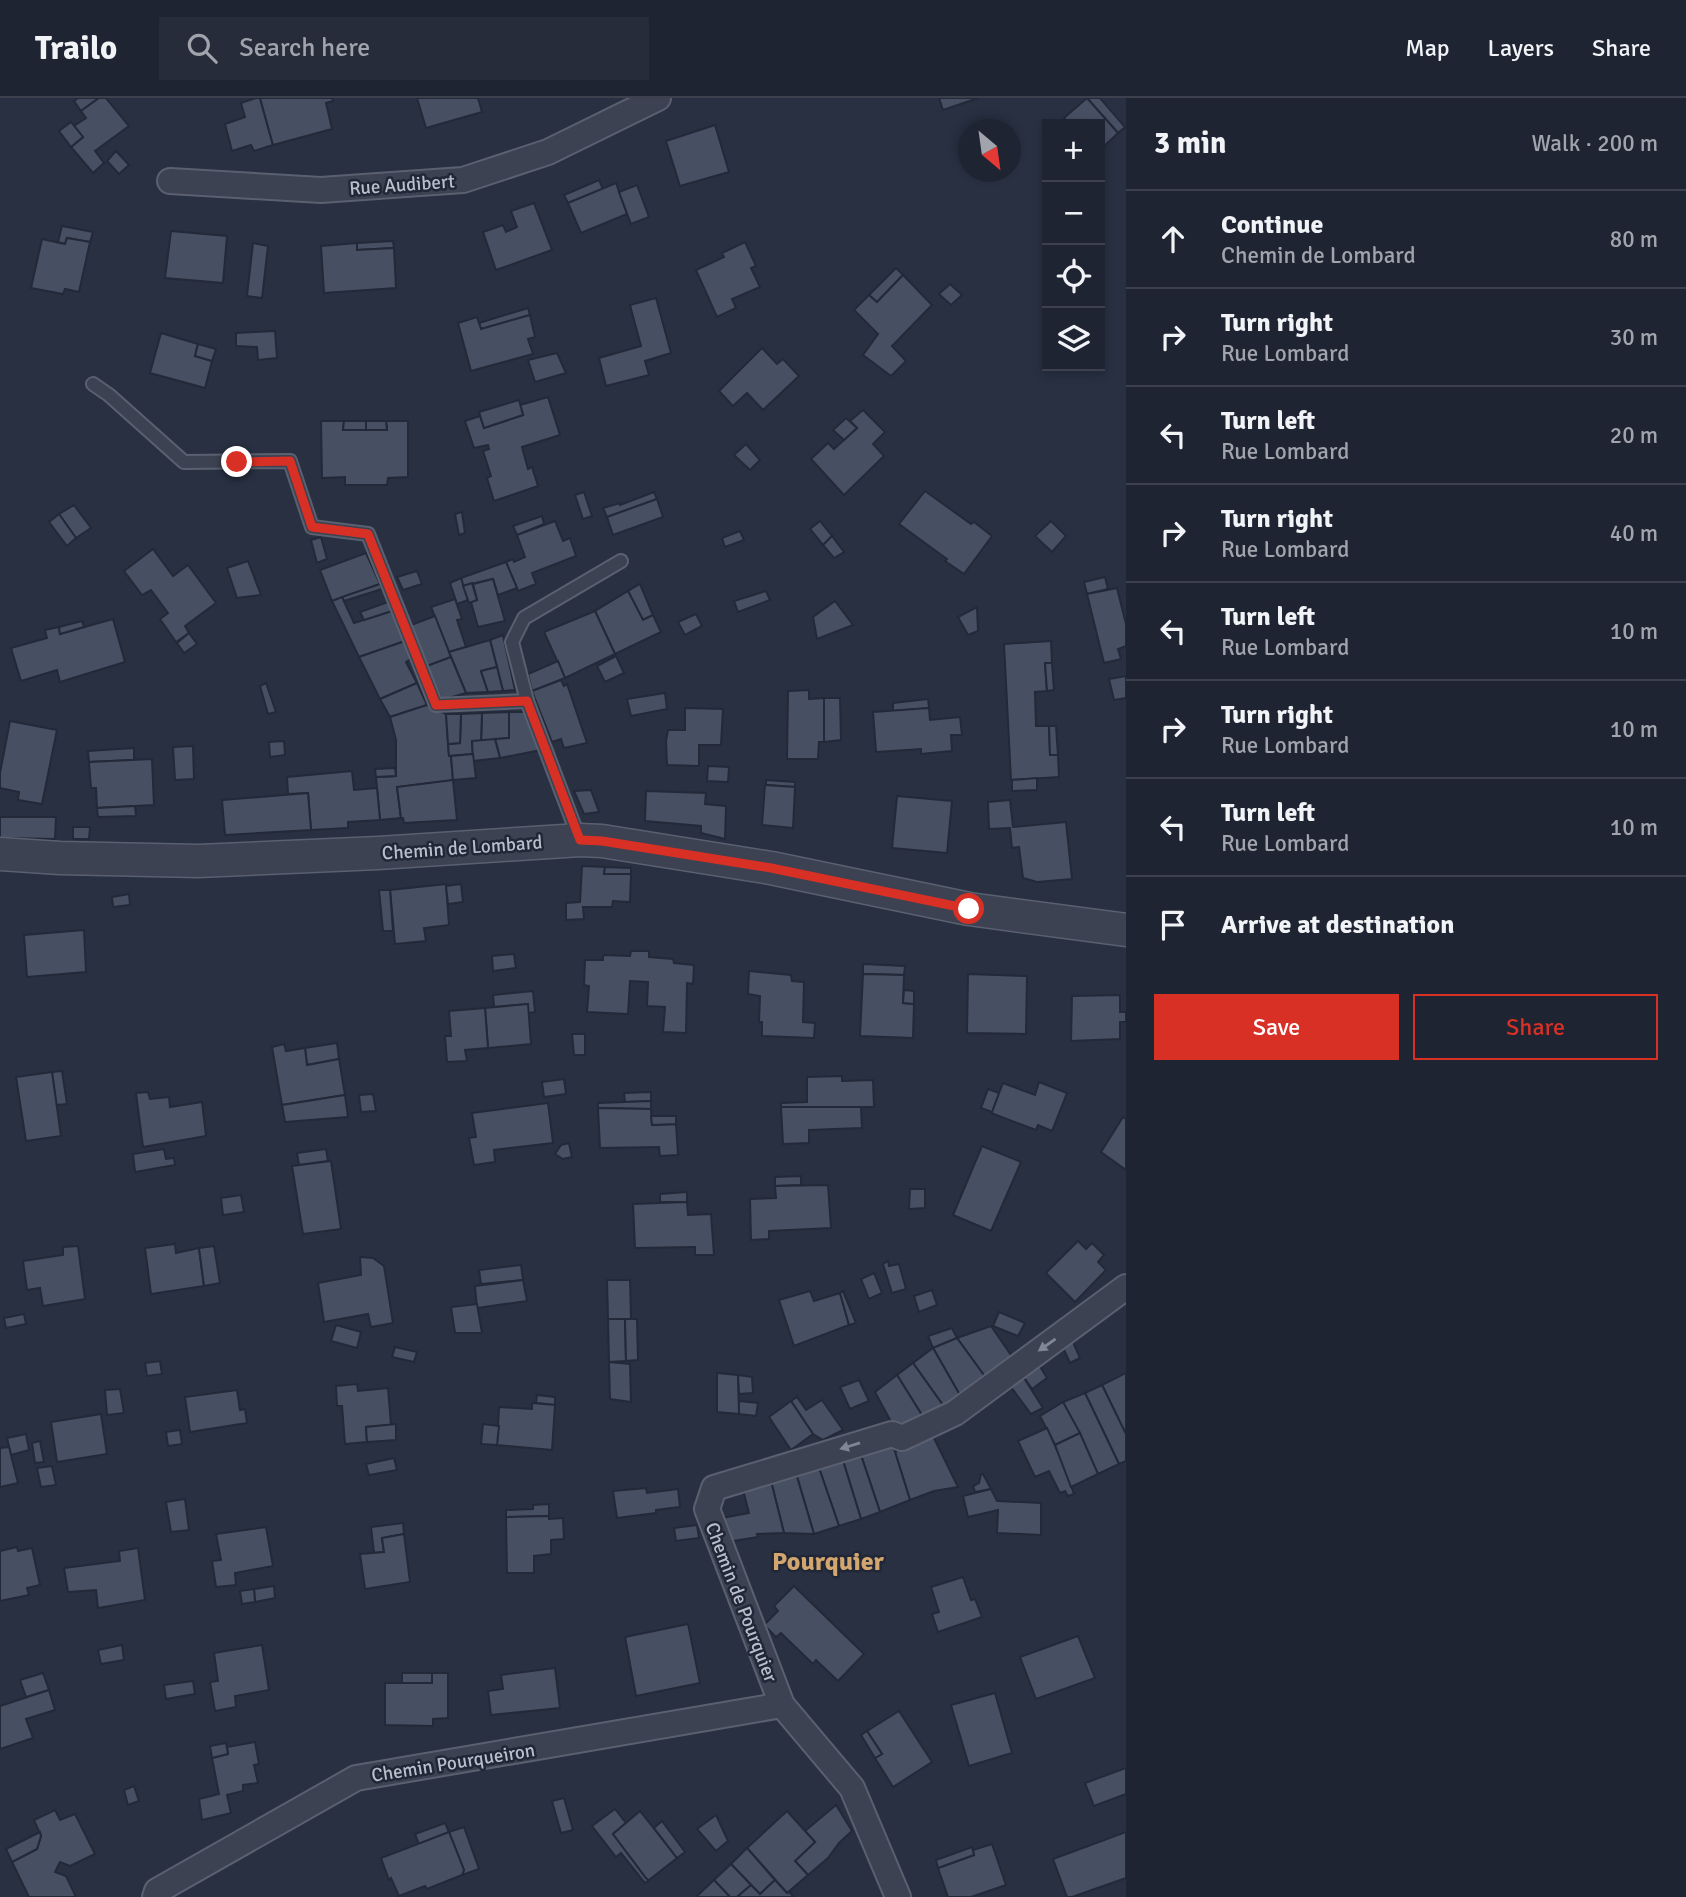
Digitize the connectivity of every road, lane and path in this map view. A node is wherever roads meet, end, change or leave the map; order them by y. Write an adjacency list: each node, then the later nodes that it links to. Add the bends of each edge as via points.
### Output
1 (659, 98): 2 (street, Rue Audibert, via 548,152 463,180 321,190)
2 (170, 181)
3 (93, 384): 5 (lane, via 184,462 290,461 312,527 368,534 436,705)
4 (621, 561): 5 (lane, via 524,618 512,642)
5 (527, 701): 6 (lane)
6 (580, 840): 7 (street, Chemin de Lombard, via 198,861); 8 (street, Chemin de Lombard, via 771,868 969,909)
7 (0, 854)
8 (1126, 930)
9 (1126, 1287): 10 (street, Chemin de Pourquier, one-way to 10, via 955,1413 902,1438 892,1434 714,1488 707,1509)
10 (782, 1705): 11 (street, Chemin Pourqueiron, via 356,1778 157,1891); 12 (street, Chemin de Pourquier, via 852,1788)
11 (155, 1897)
12 (898, 1897)

